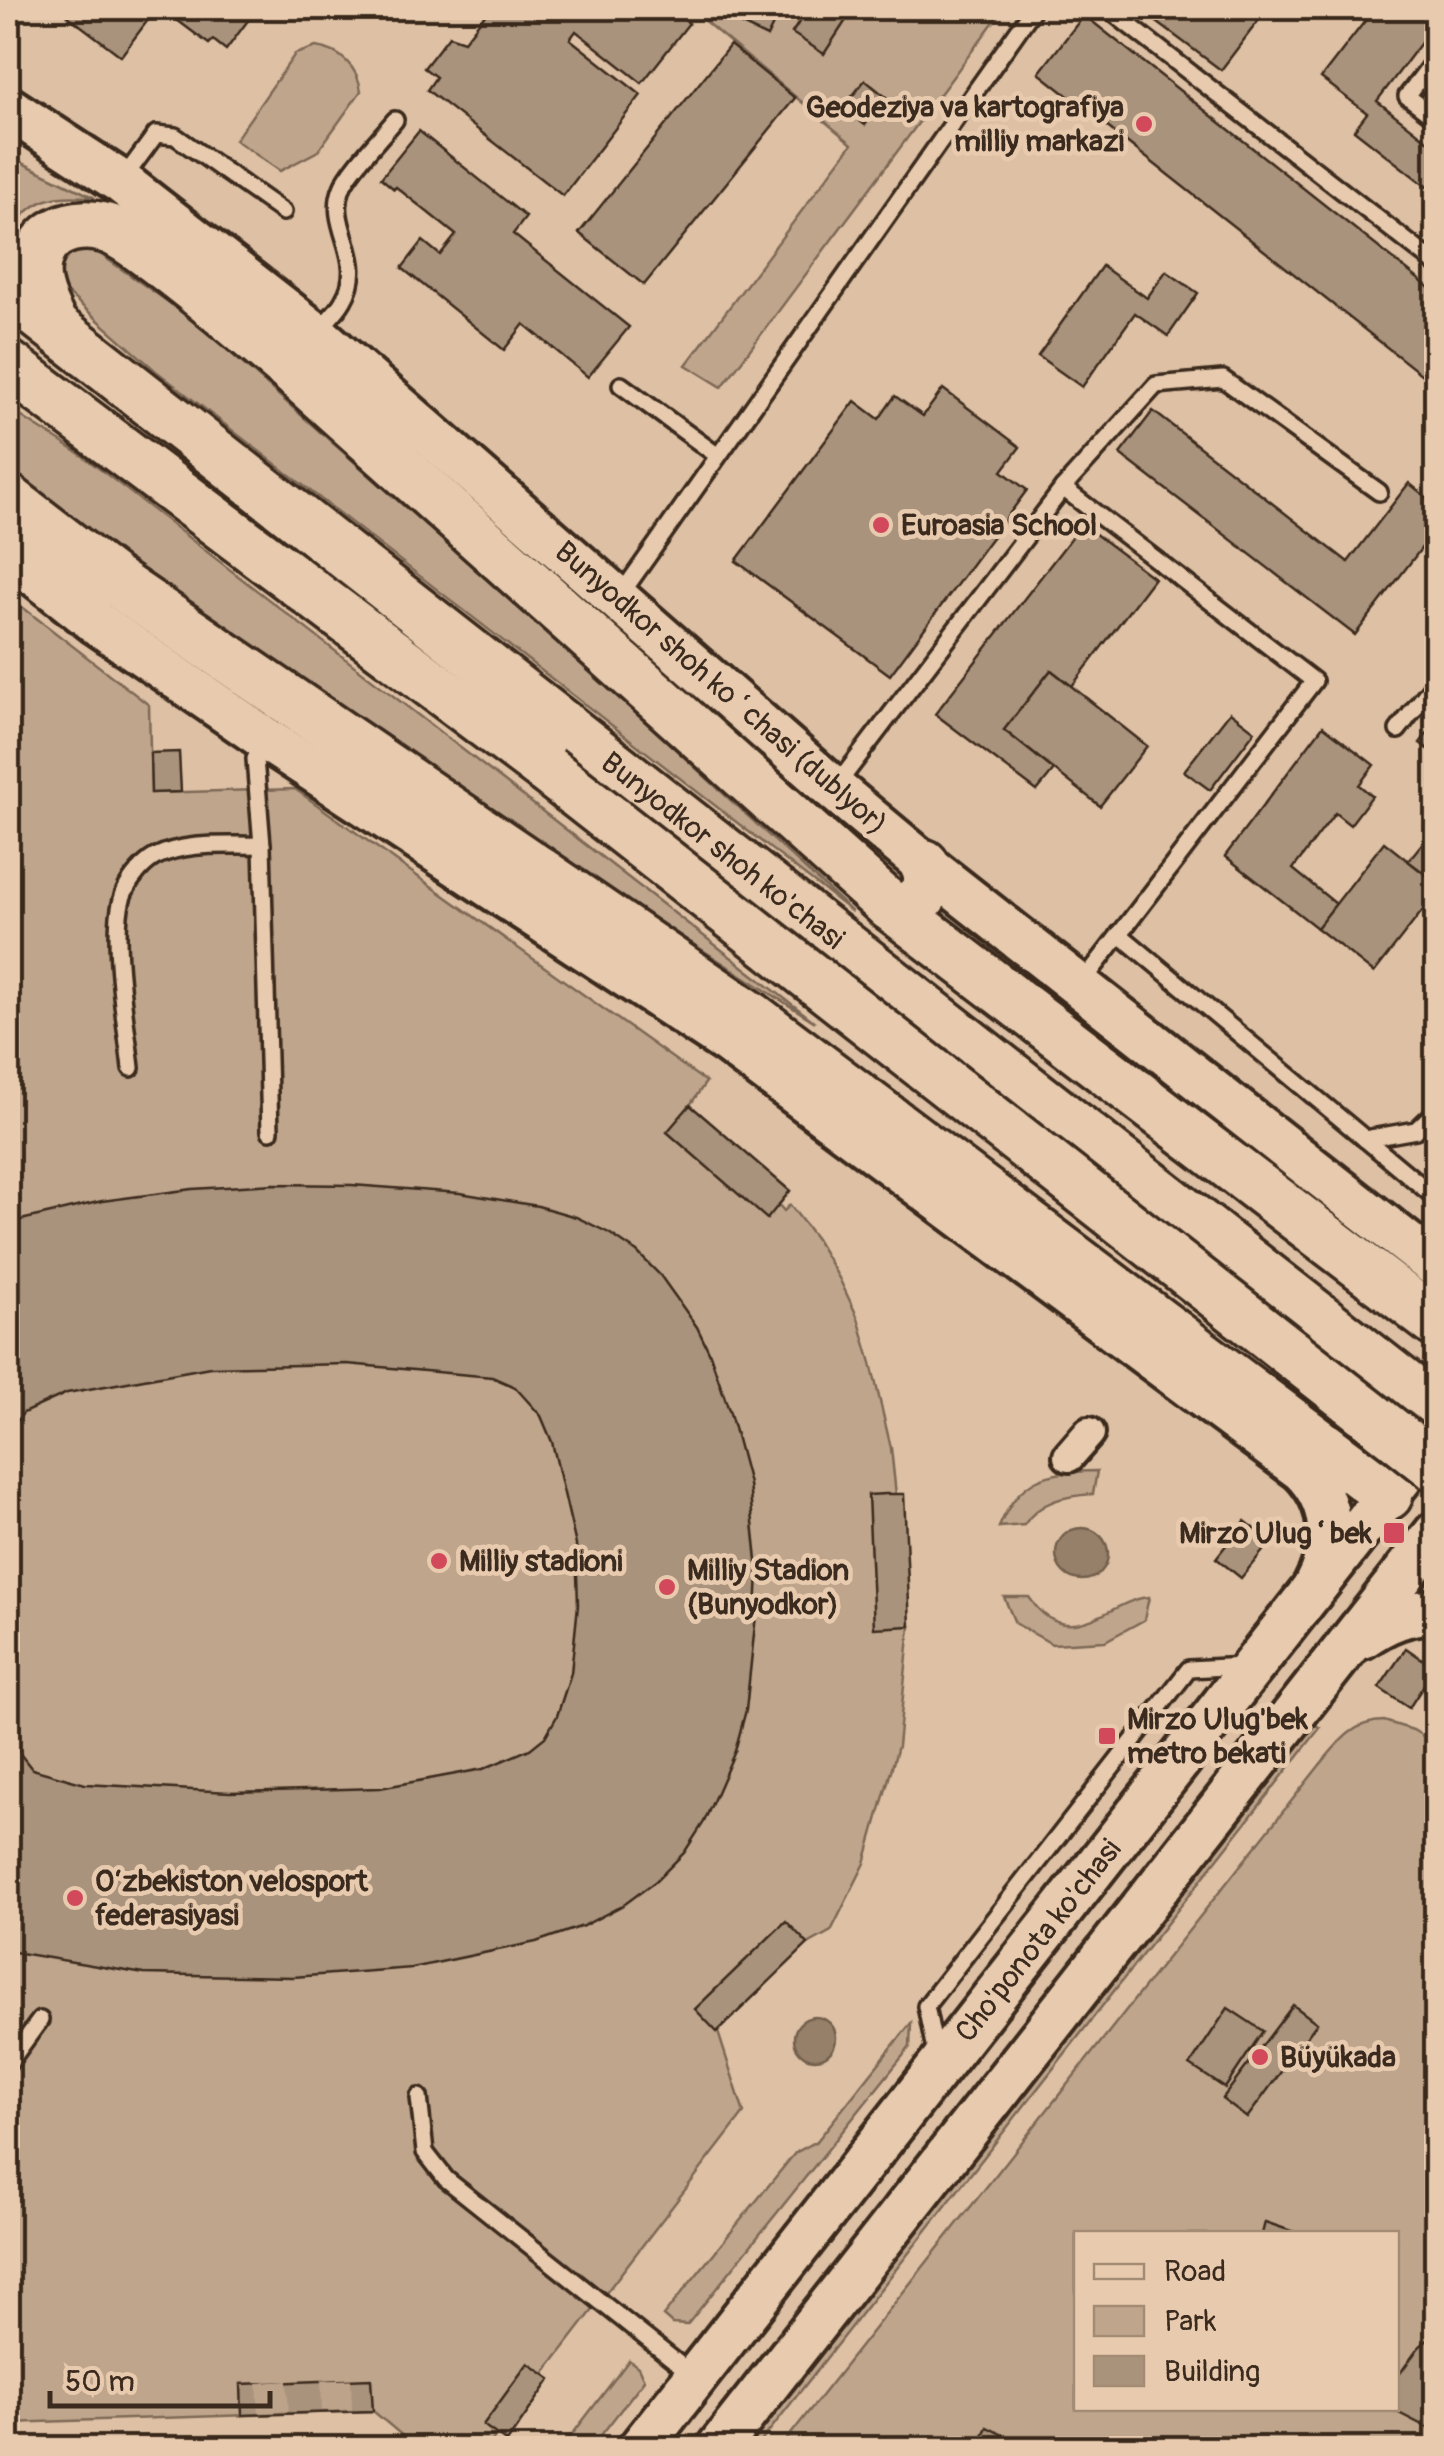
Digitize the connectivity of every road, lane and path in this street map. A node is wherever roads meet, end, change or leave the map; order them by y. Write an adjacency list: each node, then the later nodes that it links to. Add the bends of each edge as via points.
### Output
1 (1034, 8): 15 (lane)
2 (1107, 8): 9 (lane)
3 (1436, 58): 5 (lane, via 1407,96)
4 (8, 108): 7 (street, Bunyodkor shoh koʻchasi (dublyor))
5 (1436, 118)
6 (395, 120): 12 (lane, via 342,187 337,218 354,271 344,300)
7 (121, 182): 8 (lane, via 156,134 176,136); 12 (street, Bunyodkor shoh koʻchasi (dublyor))
8 (283, 212)
9 (1436, 264)
10 (8, 290): 11 (main road, Bunyodkor shoh ko'chasi)
11 (53, 325): 24 (main road, Bunyodkor shoh ko'chasi); 28 (main road, via 36,283 47,241 82,225 122,235 294,371)
12 (316, 334): 20 (street, Bunyodkor shoh koʻchasi (dublyor))
13 (11, 370): 24 (main road, Bunyodkor shoh ko'chasi)
14 (621, 385): 15 (lane)
15 (718, 456): 20 (lane)
16 (1063, 488): 17 (lane, via 1156,386 1223,378); 25 (lane); 29 (lane, via 1314,680)
17 (1378, 492)
18 (8, 499): 43 (main road, via 113,580 751,1016)
19 (8, 552): 23 (street, via 97,623)
20 (618, 599): 25 (street, Bunyodkor shoh koʻchasi (dublyor))
21 (1436, 681): 22 (lane)
22 (1398, 730)
23 (264, 738): 26 (lane, via 255,759); 45 (street, via 727,1042 1302,1470 1319,1490 1329,1520 1329,1553)
24 (561, 753): 38 (main road, Bunyodkor shoh ko'chasi); 42 (main road, Bunyodkor shoh ko'chasi, bridge)
25 (834, 789): 27 (street, Bunyodkor shoh koʻchasi (dublyor))
26 (262, 846): 31 (lane, via 195,846 158,856 124,892 119,946); 33 (lane)
27 (924, 864): 28 (main road, via 923,897 908,907); 30 (street, Bunyodkor shoh koʻchasi (dublyor))
28 (890, 906): 37 (main road)
29 (1119, 934): 30 (lane); 34 (lane)
30 (1080, 986): 36 (street, Bunyodkor shoh koʻchasi (dublyor))
31 (132, 1068)
32 (1436, 1111): 34 (lane, via 1416,1130)
33 (270, 1131)
34 (1364, 1139): 35 (lane)
35 (1436, 1198)
36 (1436, 1266)
37 (1436, 1323)
38 (1436, 1409)
39 (1089, 1433): 41 (street)
40 (1436, 1434): 43 (street, Cho'ponota ko'chasi)
41 (1069, 1456)
42 (1436, 1467)
43 (1388, 1495): 45 (street, Cho'ponota ko'chasi)
44 (1436, 1533): 47 (street, Cho'ponota ko'chasi)
45 (1314, 1588): 51 (street, Cho'ponota ko'chasi)
46 (1436, 1612): 47 (street, via 1395,1618)
47 (1339, 1657): 53 (street, Cho'ponota ko'chasi)
48 (40, 2020): 49 (lane)
49 (8, 2064)
50 (418, 2097): 51 (lane, via 425,2152 446,2179)
51 (695, 2378): 52 (street, Cho'ponota ko'chasi)
52 (640, 2448)
53 (718, 2448)

